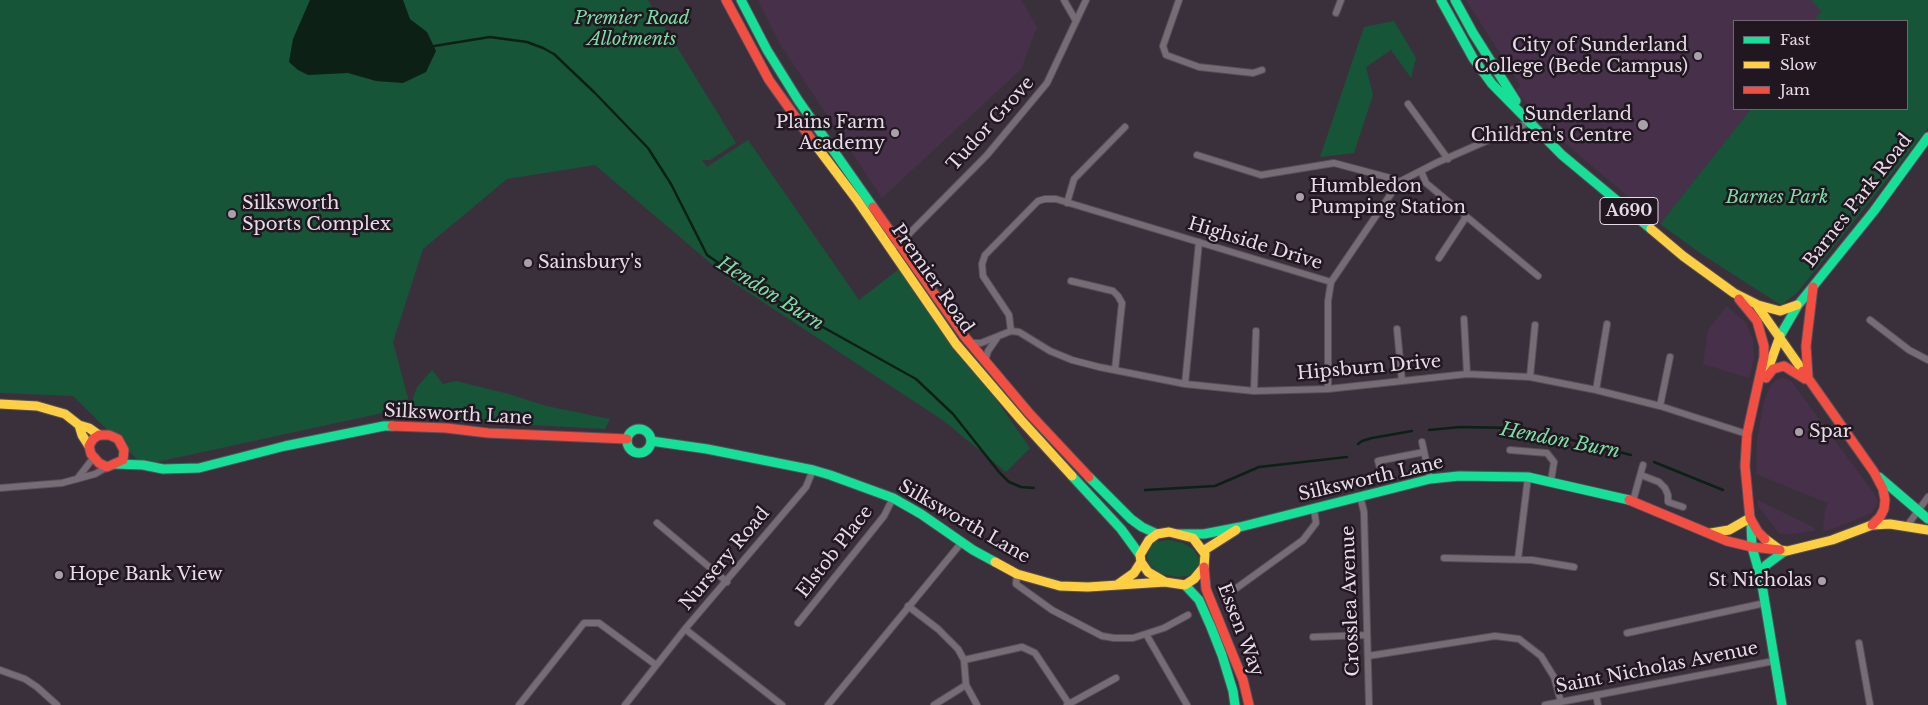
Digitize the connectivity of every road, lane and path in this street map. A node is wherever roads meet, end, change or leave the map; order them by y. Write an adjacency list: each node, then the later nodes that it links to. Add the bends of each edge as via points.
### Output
1 (726, 0): 24 (main road, Premier Road, via 796,120)
2 (741, 0): 23 (main road, Premier Road, via 798,100)
3 (1064, 0): 10 (street)
4 (1086, 0): 10 (street, Tudor Grove)
5 (1179, 0): 11 (street, via 1163,46 1166,55 1199,67 1253,73)
6 (1341, 0): 9 (street)
7 (1441, 0): 13 (main road, A690, via 1473,58 1492,84)
8 (1456, 0): 13 (main road, A690, via 1490,62)
9 (1336, 13)
10 (1076, 21): 23 (street, Tudor Grove, via 1047,84 987,155)
11 (1262, 70)
12 (1408, 104): 17 (street)
13 (1530, 122): 17 (street); 30 (main road, A690, via 1562,155 1660,238)
14 (1125, 127): 20 (street, via 1074,179)
15 (1926, 142): 29 (main road, Barnes Park Road)
16 (1197, 155): 19 (street, via 1261,175 1334,163)
17 (1448, 159): 18 (street)
18 (1421, 171): 19 (street); 21 (street, via 1426,183)
19 (1399, 182): 28 (street)
20 (1067, 203): 22 (street, Highside Drive); 38 (street, Highside Drive, via 1056,199 1038,201 986,255 982,264 983,276 1009,315)
21 (1466, 217): 25 (street); 26 (street)
22 (1199, 242): 28 (street, Highside Drive); 52 (street)
23 (900, 243): 24 (street, Tudor Grove); 42 (main road, Premier Road)
24 (891, 249): 103 (main road, Premier Road, via 956,344 1121,530)
25 (1439, 258)
26 (1538, 276)
27 (1071, 281): 46 (street, via 1113,291 1122,303)
28 (1331, 282): 53 (street, Highside Drive)
29 (1814, 285): 32 (main road, Barnes Park Road); 50 (main road, Barnes Park Road, via 1806,346)
30 (1734, 293): 31 (main road, A690); 56 (main road, A690, via 1757,321 1764,346)
31 (1756, 304): 32 (main road, A690, via 1780,311); 40 (main road, A690)
32 (1798, 305): 40 (main road, Barnes Park Road)
33 (1464, 319): 47 (street)
34 (1870, 320): 44 (street, via 1909,350)
35 (1607, 324): 54 (street)
36 (1535, 325): 48 (street)
37 (1396, 330): 49 (street)
38 (1011, 331): 41 (street); 46 (street, Hipsburn Drive, via 1019,332 1072,360)
39 (1256, 331): 55 (street)
40 (1780, 336): 50 (main road, A690); 51 (main road, A690)
41 (998, 337): 42 (street); 45 (street)
42 (970, 343): 45 (main road, Premier Road)
43 (1670, 356): 58 (street)
44 (1928, 360)
45 (985, 361): 97 (main road, Premier Road, via 1095,484 1131,519)
46 (1115, 370): 52 (street, Hipsburn Drive)
47 (1467, 374): 48 (street, Hipsburn Drive); 49 (street, Hipsburn Drive)
48 (1530, 377): 54 (street, Hipsburn Drive)
49 (1402, 381): 53 (street, Hipsburn Drive)
50 (1808, 381): 51 (main road, A690, via 1784,366 1773,369); 75 (main road, A690)
51 (1763, 382): 56 (main road, A690)
52 (1185, 384): 55 (street, Hipsburn Drive)
53 (1328, 389): 55 (street, Hipsburn Drive)
54 (1596, 390): 58 (street, Hipsburn Drive)
55 (1254, 391)
56 (1755, 399): 60 (main road, A690)
57 (0, 404): 59 (main road, Silksworth Lane, via 37,406 65,414)
58 (1660, 406): 60 (street, Hipsburn Drive)
59 (79, 425): 61 (main road, Silksworth Lane); 65 (main road)
60 (1747, 434): 90 (main road, A690, via 1745,468)
61 (99, 435): 65 (main road); 66 (main road, Silksworth Lane, via 118,439)
62 (627, 439): 63 (main road, Silksworth Lane, via 630,433 640,429 646,431); 63 (main road, via 629,447 638,452 646,450); 70 (main road, Silksworth Lane, via 384,426 199,468 163,469)
63 (651, 441): 73 (main road, Silksworth Lane)
64 (1422, 442): 68 (street)
65 (89, 446): 69 (main road)
66 (124, 450): 70 (main road, Silksworth Lane); 72 (main road, via 123,460)
67 (1510, 450): 80 (street, via 1546,453 1554,462)
68 (1424, 452): 74 (street, via 1378,461); 79 (street)
69 (94, 457): 72 (main road, via 98,463); 78 (street)
70 (143, 465): 72 (main road, Silksworth Lane)
71 (1643, 465): 76 (street)
72 (111, 466): 78 (street)
73 (814, 470): 84 (main road, Silksworth Lane); 110 (street, Nursery Road, via 806,487)
74 (1381, 472)
75 (1874, 472): 88 (main road, A690); 92 (main road, A690, via 1885,500 1880,517)
76 (1641, 475): 85 (street); 86 (street, via 1659,482 1665,488 1668,502)
77 (1528, 477): 79 (main road, Silksworth Lane); 80 (main road, Silksworth Lane); 105 (street)
78 (77, 479): 81 (street)
79 (1430, 479): 82 (main road, Silksworth Lane)
80 (1551, 482): 85 (main road, Silksworth Lane)
81 (0, 488)
82 (1360, 496): 87 (main road, Silksworth Lane); 122 (street, Crosslea Avenue, via 1364,512)
83 (1928, 497): 88 (street)
84 (893, 498): 99 (main road, Silksworth Lane); 118 (street, Elstob Place, via 884,516)
85 (1632, 501): 96 (main road, Silksworth Lane)
86 (1683, 507)
87 (1314, 509): 94 (main road, Silksworth Lane); 114 (street, via 1316,523 1303,540)
88 (1918, 511): 89 (main road, A690); 93 (street)
89 (1928, 519)
90 (1750, 521): 96 (main road); 100 (main road); 101 (main road, via 1763,538)
91 (657, 523): 110 (street)
92 (1872, 525): 93 (main road); 101 (main road, via 1832,540)
93 (1908, 526): 95 (main road)
94 (1240, 527): 98 (main road, Silksworth Lane, via 1204,534); 102 (main road, Silksworth Lane)
95 (1928, 530)
96 (1711, 533): 100 (main road, Silksworth Lane, via 1727,542)
97 (1157, 534): 98 (main road, Premier Road); 103 (main road, via 1144,546)
98 (1179, 534): 102 (main road, via 1193,538)
99 (962, 542): 108 (main road, Silksworth Lane); 116 (street)
100 (1752, 548): 101 (main road, Silksworth Lane); 109 (main road)
101 (1783, 550): 109 (main road, via 1766,565)
102 (1203, 551): 106 (main road)
103 (1140, 558): 111 (main road, Premier Road, via 1148,572); 112 (main road, via 1134,573)
104 (1444, 558): 105 (street)
105 (1518, 560): 107 (street)
106 (1204, 567): 113 (main road); 144 (main road, Essen Way, via 1206,590 1243,680)
107 (1574, 567)
108 (1017, 574): 112 (main road, Silksworth Lane, via 1060,586); 121 (street, via 1016,584 1052,610 1102,636 1132,638)
109 (1761, 579): 115 (main road)
110 (727, 582): 119 (street, Nursery Road)
111 (1165, 582): 112 (main road, Silksworth Lane); 113 (main road, Premier Road)
112 (1117, 585)
113 (1185, 585): 143 (main road, Essen Way, via 1199,600 1211,626)
114 (1227, 595)
115 (1765, 603): 120 (street); 127 (main road)
116 (908, 606): 126 (street, via 938,629); 139 (street)
117 (1188, 615): 121 (street)
118 (798, 623)
119 (685, 629): 128 (street, Nursery Road); 138 (street)
120 (1627, 633)
121 (1146, 634): 142 (street)
122 (1367, 634): 123 (street); 125 (street, Crosslea Avenue)
123 (1313, 637)
124 (1859, 643): 149 (street)
125 (1368, 656): 133 (street, via 1495,636 1519,639 1541,656 1554,677); 145 (street, Crosslea Avenue)
126 (964, 660): 131 (street); 134 (street, via 1022,647 1035,653)
127 (1774, 661): 132 (street, Saint Nicholas Avenue); 148 (main road)
128 (656, 665): 136 (street, via 599,623 584,623); 137 (street, Nursery Road)
129 (0, 670): 135 (street, via 31,683)
130 (1116, 678): 134 (street)
131 (966, 685): 140 (street); 141 (street)
132 (1596, 695): 133 (street, Saint Nicholas Avenue); 147 (street)
133 (1560, 702): 146 (street, Saint Nicholas Avenue)
134 (1068, 704)
135 (57, 705)
136 (519, 705)
137 (625, 705)
138 (782, 705)
139 (828, 705)
140 (934, 705)
141 (977, 705)
142 (1187, 705)
143 (1235, 705)
144 (1248, 705)
145 (1369, 705)
146 (1545, 705)
147 (1598, 705)
148 (1782, 705)
149 (1870, 705)

